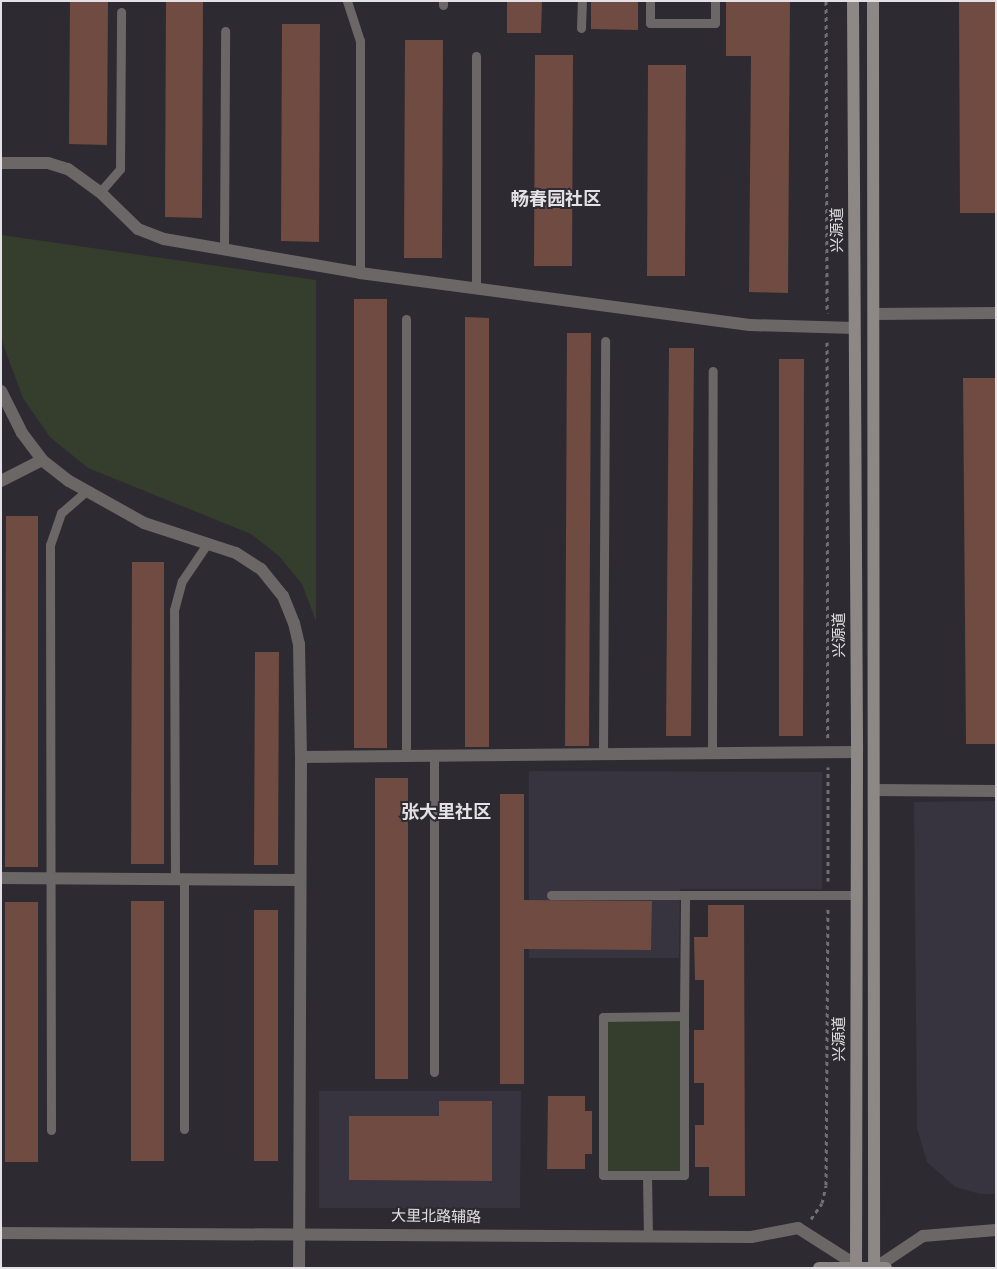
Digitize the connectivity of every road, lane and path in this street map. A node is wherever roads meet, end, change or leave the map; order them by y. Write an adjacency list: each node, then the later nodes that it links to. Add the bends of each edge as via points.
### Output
1 (347, 1): 15 (lane, via 360,41)
2 (582, 1): 9 (lane)
3 (650, 1): 4 (lane, via 650,23 715,23)
4 (715, 1)
5 (826, 1): 20 (path)
6 (853, 1): 21 (main road, 兴源道)
7 (873, 1): 17 (main road)
8 (120, 12): 13 (lane, via 120,169)
9 (582, 28)
10 (225, 31): 14 (lane)
11 (476, 56): 16 (lane)
12 (1, 163): 13 (street, via 48,163 62,167)
13 (100, 192): 14 (street, via 138,229 164,239)
14 (224, 249): 15 (street)
15 (360, 273): 16 (street)
16 (476, 289): 20 (street, via 750,325)
17 (874, 314): 18 (street); 36 (main road)
18 (996, 314)
19 (406, 319): 33 (lane)
20 (827, 327): 21 (street); 29 (path)
21 (854, 328): 30 (main road, 兴源道)
22 (605, 341): 31 (lane)
23 (713, 371): 32 (lane)
24 (1, 391): 25 (street, via 22,433)
25 (42, 460): 26 (street); 27 (street)
26 (1, 481)
27 (86, 490): 28 (street, via 144,523); 39 (lane, via 61,513 50,545)
28 (208, 544): 35 (street, via 236,553 261,568 284,596 299,644); 40 (lane, via 182,581 174,610)
29 (828, 752): 30 (street); 32 (street); 44 (path)
30 (857, 752): 45 (main road, 兴源道)
31 (603, 754): 32 (street); 34 (street)
32 (712, 754)
33 (406, 756): 34 (street); 35 (street)
34 (434, 756): 47 (lane)
35 (301, 757): 41 (street)
36 (876, 790): 37 (street); 59 (main road)
37 (996, 791)
38 (1, 878): 39 (street)
39 (50, 878): 40 (street); 49 (lane)
40 (180, 879): 41 (street); 48 (lane)
41 (300, 880): 54 (street)
42 (551, 895): 43 (lane)
43 (685, 895): 44 (lane); 46 (lane)
44 (828, 895): 45 (lane); 51 (path, via 826,1185 822,1203 811,1219)
45 (857, 895): 56 (main road, 兴源道)
46 (684, 1016): 50 (lane, via 684,1175); 50 (lane, via 603,1016 603,1175)
47 (434, 1072)
48 (184, 1129)
49 (51, 1130)
50 (647, 1175): 55 (lane)
51 (798, 1228): 55 (street, 大里北路辅路, via 751,1237); 56 (street)
52 (996, 1230): 59 (street, via 923,1236)
53 (1, 1232): 54 (street, 大里北路辅路)
54 (298, 1232): 55 (street, 大里北路辅路); 57 (street)
55 (648, 1236)
56 (855, 1267): 58 (main road); 59 (main road)
57 (299, 1268)
58 (819, 1268)
59 (877, 1268)

